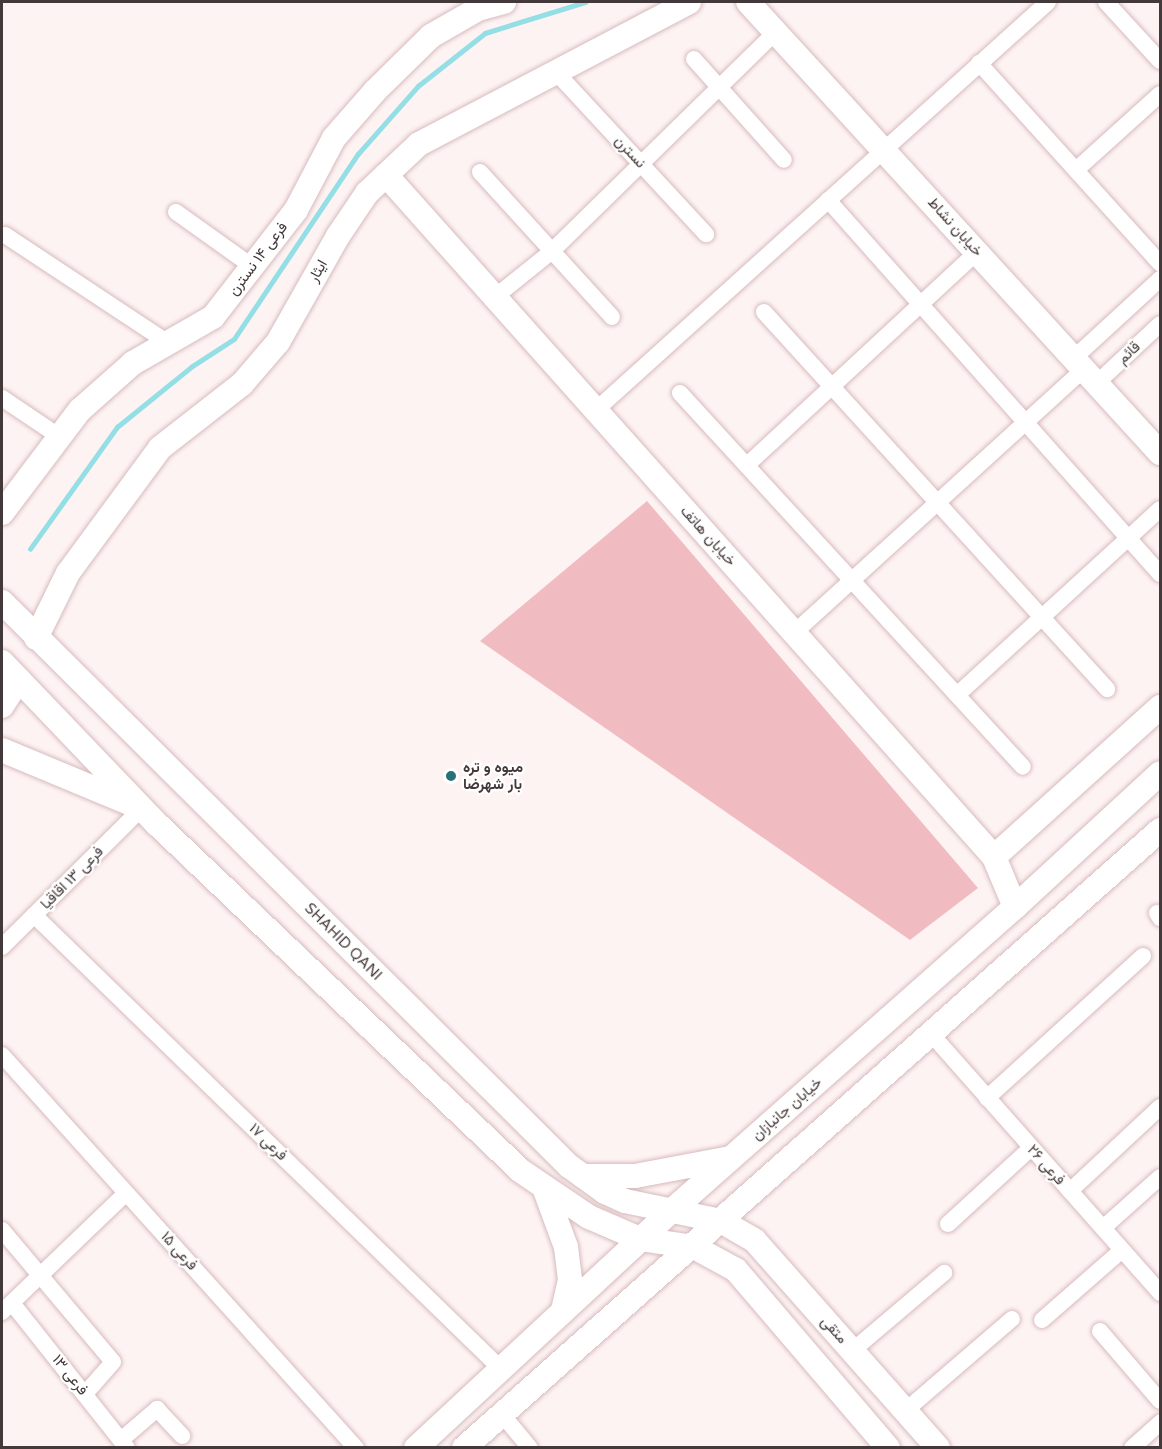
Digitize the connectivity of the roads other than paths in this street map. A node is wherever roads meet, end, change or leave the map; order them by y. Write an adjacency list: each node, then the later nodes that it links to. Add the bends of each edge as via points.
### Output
1 (504, 2): 26 (main road, فرعی ۱۴ نسترن, via 478,9 431,36 375,91 334,138 296,210)
2 (688, 2): 10 (main road, ایثار)
3 (748, 2): 6 (main road, خیابان نشاط)
4 (1048, 2): 9 (street)
5 (1106, 2): 8 (street)
6 (776, 32): 11 (street); 13 (main road, خیابان نشاط)
7 (694, 59): 11 (street)
8 (1161, 61)
9 (979, 63): 13 (street); 16 (street)
10 (554, 70): 15 (street, نسترن); 18 (main road, ایثار, via 419,144)
11 (721, 89): 14 (street); 15 (street)
12 (1161, 94): 16 (street)
13 (885, 148): 19 (street); 24 (main road, خیابان نشاط)
14 (784, 160)
15 (641, 165): 21 (street, نسترن); 23 (street)
16 (1076, 170): 25 (street)
17 (480, 172): 23 (street)
18 (386, 175): 28 (main road, خیابان هاتف); 52 (main road, ایثار, via 367,193 338,236 279,342 242,384 160,447 68,573)
19 (828, 200): 29 (street); 38 (street)
20 (176, 212): 26 (street)
21 (706, 234)
22 (5, 235): 33 (street)
23 (551, 252): 28 (street); 31 (street)
24 (977, 252): 29 (street); 34 (main road, خیابان نشاط)
25 (1161, 263)
26 (253, 267): 33 (main road, فرعی ۱۴ نسترن, via 213,317)
27 (1161, 279): 34 (street)
28 (495, 297): 38 (main road, خیابان هاتف)
29 (920, 304): 35 (street); 39 (street)
30 (764, 312): 35 (street)
31 (612, 317)
32 (1161, 324): 34 (street, قائم)
33 (168, 343): 40 (main road, فرعی ۱۴ نسترن, via 124,371 80,410)
34 (1085, 370): 39 (street); 41 (main road, خیابان نشاط)
35 (829, 387): 42 (street); 43 (street)
36 (680, 393): 42 (street)
37 (2, 398): 40 (street)
38 (596, 410): 51 (main road, خیابان هاتف)
39 (1025, 422): 43 (street); 46 (street)
40 (60, 437): 45 (main road, فرعی ۱۴ نسترن)
41 (1161, 453)
42 (747, 465): 48 (street)
43 (936, 501): 48 (street); 50 (street)
44 (1161, 509): 46 (street)
45 (2, 513)
46 (1129, 539): 47 (street); 50 (street)
47 (1161, 574)
48 (852, 580): 51 (street); 55 (street)
49 (2, 602): 52 (main road, SHAHID QANI)
50 (1040, 616): 54 (street); 55 (street)
51 (794, 633): 63 (main road, خیابان هاتف)
52 (36, 638): 74 (main road, SHAHID QANI)
53 (7, 669): 56 (main road, via 10,693); 61 (main road)
54 (1107, 689)
55 (957, 695): 59 (street)
56 (2, 706)
57 (1161, 707): 63 (main road)
58 (2, 750): 61 (main road)
59 (1023, 767)
60 (1161, 773): 64 (main road, خیابان جانبازان)
61 (142, 808): 65 (street, فرعی ۱۳ اقاقیا); 76 (main road)
62 (1161, 830): 68 (main road)
63 (994, 857): 64 (main road, خیابان هاتف)
64 (1016, 907): 73 (main road, خیابان جانبازان)
65 (34, 915): 66 (street, فرعی ۱۳ اقاقیا); 98 (street, فرعی ۱۷)
66 (2, 947)
67 (1143, 956): 70 (street)
68 (933, 1036): 70 (street, فرعی ۲۶); 80 (main road)
69 (2, 1055): 78 (street, فرعی ۱۵)
70 (987, 1098): 72 (street, فرعی ۲۶)
71 (1161, 1107): 77 (street)
72 (1031, 1148): 77 (street, فرعی ۲۶); 81 (street)
73 (731, 1158): 74 (main road, via 675,1172); 79 (main road, خیابان جانبازان)
74 (583, 1176): 79 (main road, SHAHID QANI, via 625,1201)
75 (1161, 1177): 82 (street)
76 (545, 1190): 84 (main road, via 589,1217); 91 (main road, via 566,1247 570,1280)
77 (1070, 1191): 82 (street, فرعی ۲۶)
78 (126, 1193): 88 (street); 106 (street, فرعی ۱۵)
79 (669, 1212): 80 (main road, SHAHID QANI); 84 (main road, خیابان جانبازان)
80 (721, 1221): 85 (main road); 96 (main road, متقی, via 755,1241)
81 (948, 1224)
82 (1102, 1228): 86 (street, فرعی ۲۶)
83 (2, 1230): 88 (street)
84 (640, 1239): 85 (main road); 91 (main road, خیابان جانبازان)
85 (694, 1247): 97 (main road); 110 (main road, via 736,1270)
86 (1122, 1250): 89 (street, فرعی ۲۶); 93 (street)
87 (944, 1273): 96 (street)
88 (40, 1276): 90 (street); 99 (street, via 113,1362)
89 (1157, 1283)
90 (7, 1307): 99 (street, فرعی ۱۳)
91 (563, 1311): 95 (main road, خیابان جانبازان)
92 (1012, 1319): 101 (street)
93 (1042, 1320)
94 (1100, 1331): 100 (street)
95 (533, 1339): 97 (main road, via 551,1347); 98 (main road, خیابان جانبازان)
96 (852, 1351): 101 (main road, متقی)
97 (555, 1367): 102 (main road)
98 (501, 1369): 107 (main road, خیابان جانبازان)
99 (85, 1394): 105 (street, فرعی ۱۳)
100 (1161, 1401)
101 (905, 1411): 111 (main road, متقی)
102 (501, 1413): 108 (main road); 109 (street)
103 (1161, 1423): 112 (street)
104 (182, 1436): 105 (street, via 156,1409)
105 (124, 1444)
106 (356, 1448)
107 (416, 1448)
108 (464, 1448)
109 (530, 1448)
110 (888, 1448)
111 (938, 1448)
112 (1132, 1448)

